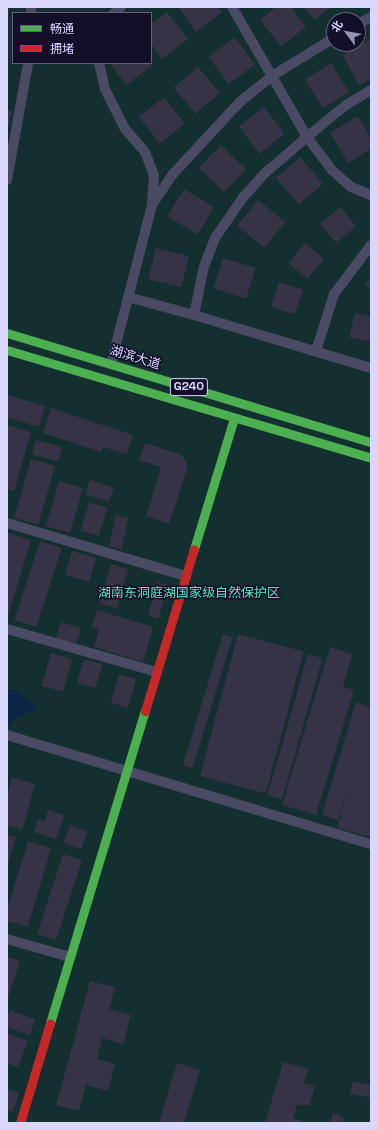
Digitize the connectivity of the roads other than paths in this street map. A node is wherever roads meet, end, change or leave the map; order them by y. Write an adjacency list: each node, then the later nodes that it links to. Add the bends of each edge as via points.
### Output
1 (232, 7): 5 (street)
2 (326, 43): 5 (street)
3 (28, 64): 8 (street)
4 (99, 64): 10 (street, via 105,89 125,129 146,152 154,175)
5 (272, 76): 7 (street); 10 (street, via 206,136 173,174)
6 (371, 90): 7 (street, via 346,105)
7 (307, 137): 9 (street, via 332,170 351,187); 13 (street, via 265,173 214,238 204,266)
8 (7, 180)
9 (371, 195)
10 (152, 205): 12 (street)
11 (371, 245): 16 (street, via 334,294)
12 (128, 297): 13 (street); 17 (street)
13 (194, 315): 16 (street)
14 (7, 333): 17 (main road, 湖滨大道 / G240)
15 (7, 350): 19 (main road, G240)
16 (316, 351): 18 (street)
17 (111, 364): 20 (main road, 湖滨大道 / G240)
18 (371, 368)
19 (234, 418): 21 (main road, G240); 23 (main road)
20 (371, 442)
21 (371, 458)
22 (7, 522): 23 (street)
23 (186, 576): 25 (main road)
24 (7, 629): 25 (street)
25 (157, 672): 27 (main road)
26 (7, 735): 27 (street)
27 (127, 771): 28 (street); 30 (main road)
28 (371, 844)
29 (7, 939): 30 (street)
30 (70, 957): 31 (main road)
31 (20, 1123)

